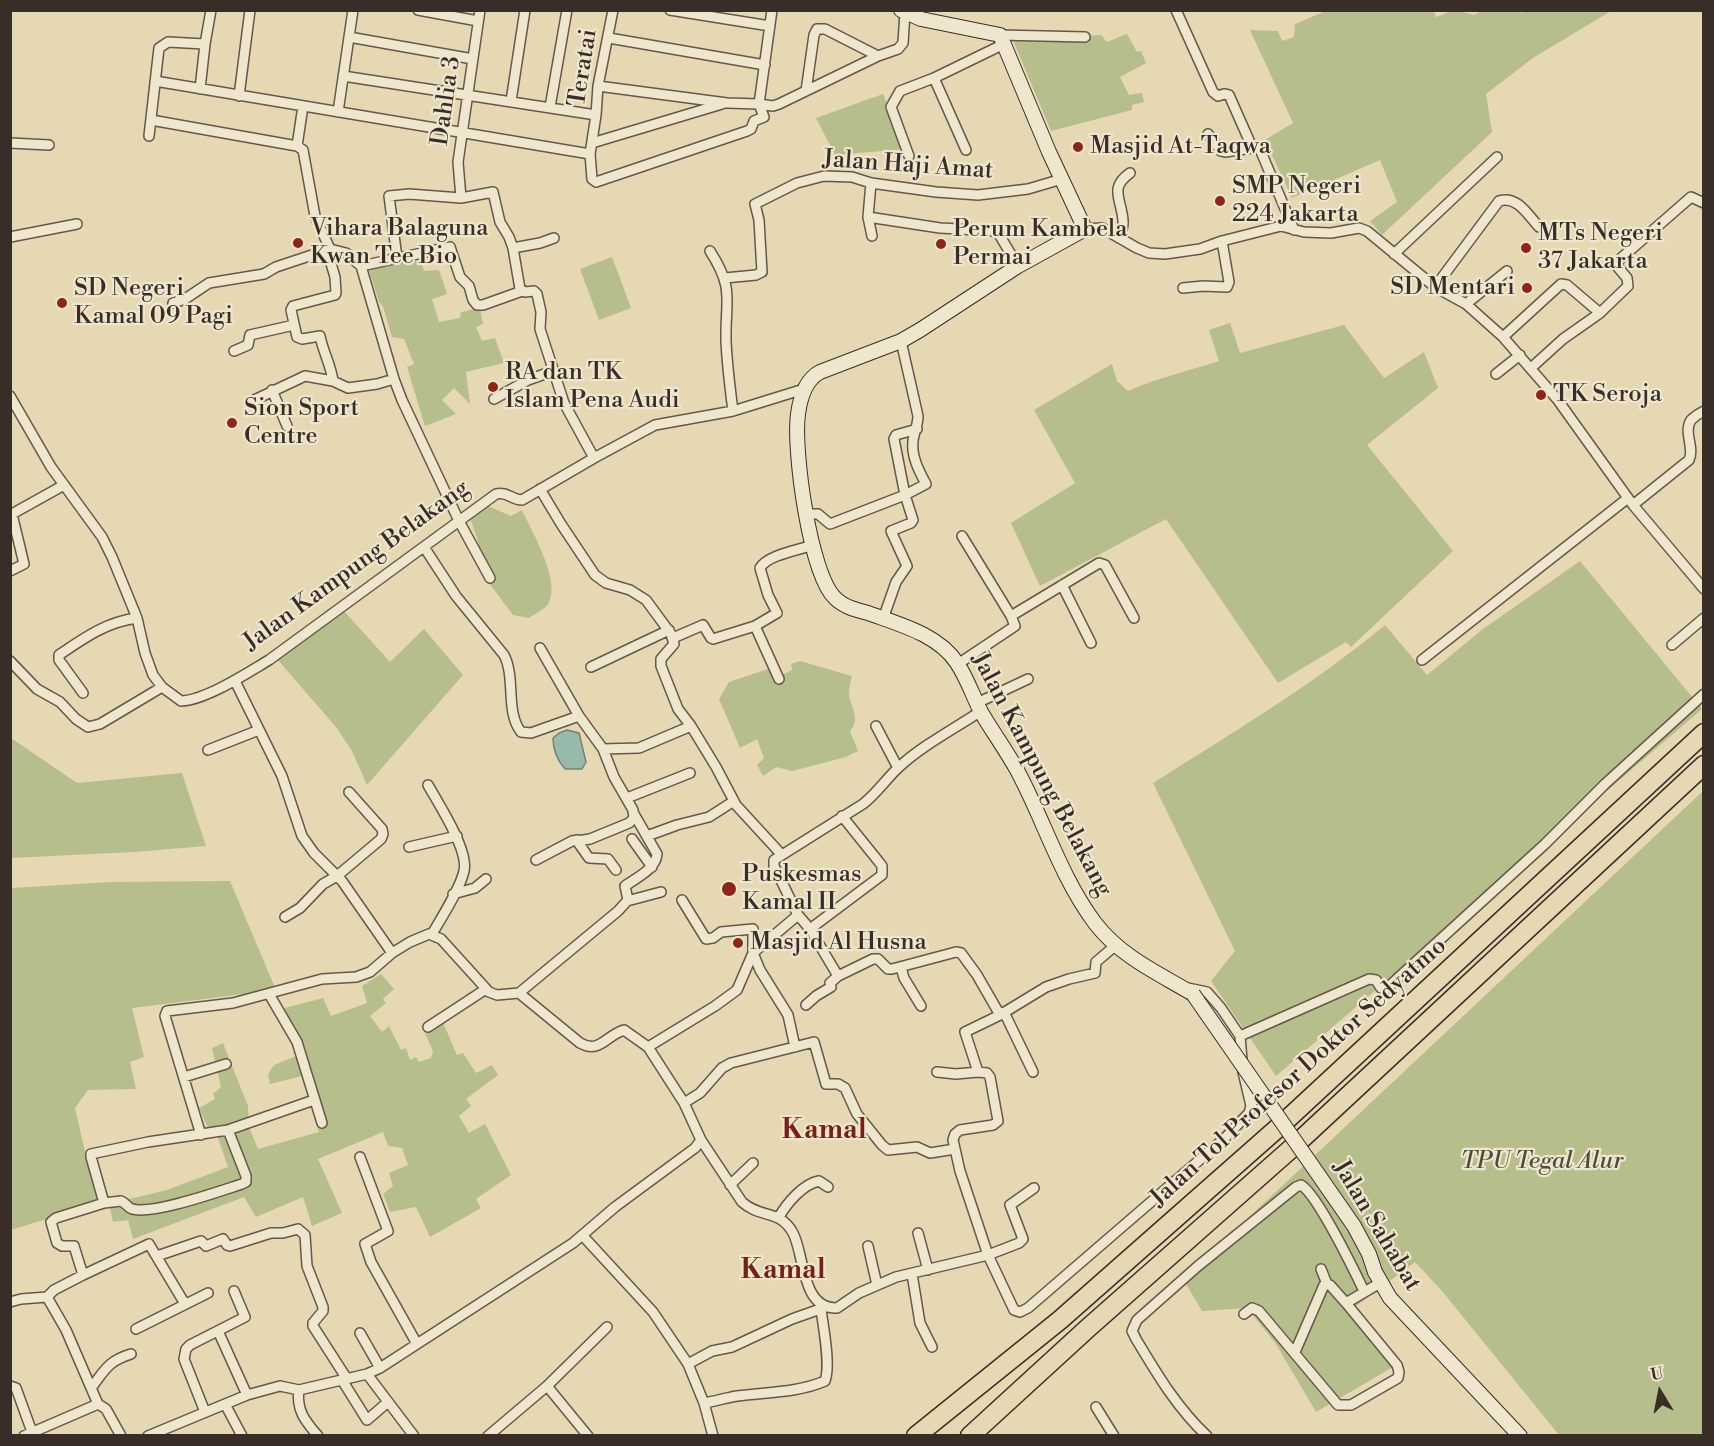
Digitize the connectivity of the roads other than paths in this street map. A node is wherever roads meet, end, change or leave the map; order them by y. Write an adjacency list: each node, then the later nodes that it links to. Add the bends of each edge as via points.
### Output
1 (211, 10): 20 (street)
2 (250, 10): 31 (street)
3 (353, 10): 16 (street)
4 (418, 10): 14 (street)
5 (480, 10): 14 (street, Dahlia 3)
6 (525, 10): 32 (street)
7 (567, 10): 36 (street)
8 (613, 10): 18 (street, Teratai)
9 (670, 10): 15 (street)
10 (772, 10): 15 (street)
11 (1176, 10): 47 (street, via 1213,92 1229,95)
12 (903, 11): 13 (street); 21 (street, via 902,46)
13 (928, 15): 19 (street)
14 (478, 21): 22 (street, Dahlia 3)
15 (770, 26): 23 (street)
16 (349, 37): 22 (street); 24 (street)
17 (1085, 37): 19 (street)
18 (609, 38): 23 (street); 27 (street, Teratai)
19 (1002, 39): 25 (street); 53 (street)
20 (205, 44): 26 (street, via 162,45); 28 (street)
21 (878, 56): 29 (street); 29 (street, via 825,29 817,29)
22 (473, 59): 30 (street, Dahlia 3)
23 (765, 65): 34 (street)
24 (343, 76): 30 (street); 37 (street)
25 (934, 78): 48 (street); 50 (street, via 900,91 891,107)
26 (155, 81): 28 (street); 39 (street)
27 (598, 86): 33 (street); 38 (street, Teratai)
28 (200, 89): 31 (street)
29 (806, 91): 34 (street, via 773,106)
30 (468, 94): 32 (street); 40 (street, Dahlia 3)
31 (239, 96): 35 (street)
32 (511, 101): 36 (street)
33 (727, 103): 34 (street); 44 (street)
34 (759, 104): 49 (street, via 764,117 754,121 747,131 600,181 592,179)
35 (303, 106): 37 (street); 46 (street)
36 (550, 107): 38 (street)
37 (338, 112): 40 (street)
38 (596, 115): 44 (street, Teratai)
39 (151, 120): 42 (street); 46 (street)
40 (463, 133): 49 (street); 55 (street, Dahlia 3, via 458,162)
41 (1208, 134): 47 (street, via 1221,151)
42 (149, 136)
43 (10, 143): 45 (street)
44 (592, 143): 49 (street, Teratai)
45 (49, 145)
46 (297, 146): 68 (street, via 303,150 315,216)
47 (1252, 147): 61 (street, via 1261,150)
48 (966, 150)
49 (590, 154)
50 (909, 156)
51 (1497, 157): 70 (street)
52 (1131, 173): 65 (street, via 1120,181 1117,190 1123,220)
53 (1062, 179): 54 (street, Jalan Haji Amat, via 1028,189 978,195); 60 (street)
54 (870, 185): 57 (street); 75 (street, Jalan Haji Amat, via 852,177 824,176 797,183 756,202 762,273)
55 (461, 198): 67 (street, via 493,192 500,222); 71 (street, via 389,196)
56 (1704, 203): 81 (street, via 1691,197 1618,260 1616,265 1627,278 1628,286)
57 (868, 217): 62 (street); 73 (street, via 940,228 997,231)
58 (77, 224): 63 (street)
59 (1539, 227): 76 (street, via 1514,200 1499,201)
60 (1085, 229): 65 (street, via 1102,228); 73 (street, Jalan Kampung Belakang)
61 (1294, 230): 66 (street, via 1281,226); 70 (street, via 1332,233 1359,228)
62 (872, 236)
63 (10, 237)
64 (554, 238): 67 (street)
65 (1119, 238): 66 (street, via 1149,253 1165,254)
66 (1222, 241): 77 (street, via 1227,287)
67 (513, 248): 78 (street)
68 (329, 250): 72 (street, via 346,253); 79 (street, via 264,274 209,283); 82 (street, via 336,293 293,306)
69 (710, 250): 75 (street)
70 (1394, 254): 76 (street)
71 (397, 258): 72 (street); 78 (street, via 451,247 460,277 469,286 477,305)
72 (361, 266): 90 (street)
73 (1018, 266): 84 (street, Jalan Kampung Belakang)
74 (1507, 271): 80 (street)
75 (725, 278): 97 (street)
76 (1435, 287): 80 (street)
77 (1183, 288)
78 (522, 291): 88 (street, via 537,294 539,325)
79 (173, 303)
80 (1466, 304): 83 (street)
81 (1600, 313): 83 (street, via 1568,285 1561,284); 87 (street)
82 (294, 326): 85 (street, via 250,335 248,345); 91 (street, via 299,338 320,336)
83 (1503, 337): 86 (street)
84 (901, 341): 92 (street, Jalan Kampung Belakang, via 820,372); 100 (street, via 918,416)
85 (234, 351)
86 (1520, 355): 87 (street); 89 (street)
87 (1531, 368): 105 (street)
88 (553, 371): 95 (street); 101 (street, via 564,403)
89 (1496, 374)
90 (394, 379): 91 (street, via 352,388); 107 (street)
91 (333, 381): 93 (street, via 305,376)
92 (804, 389): 97 (street, Jalan Kampung Belakang); 106 (street, Jalan Kampung Belakang, via 796,430)
93 (272, 390): 96 (street); 99 (street)
94 (10, 396): 102 (street)
95 (494, 399)
96 (250, 402)
97 (733, 411): 101 (street, Jalan Kampung Belakang, via 655,425)
98 (1704, 411): 105 (street, via 1691,420 1689,460)
99 (286, 426)
100 (917, 429): 104 (street, via 913,451 926,483); 104 (street, via 894,439)
101 (594, 458): 103 (street, Jalan Kampung Belakang)
102 (64, 485): 111 (street, via 12,514 24,564); 116 (street, via 102,537)
103 (540, 489): 107 (street, Jalan Kampung Belakang, via 520,501 497,493); 121 (street, via 595,575 646,600)
104 (905, 495): 106 (street, via 830,524 818,514); 119 (street, via 912,521 891,532 907,566 896,582)
105 (1630, 502): 114 (street); 125 (street)
106 (806, 514): 109 (street, Jalan Kampung Belakang)
107 (459, 521): 110 (street, Jalan Kampung Belakang); 112 (street)
108 (962, 536): 115 (street)
109 (813, 545): 119 (street, Jalan Kampung Belakang, via 828,590 836,599 847,607); 120 (street, via 774,557 762,565 768,595 777,612)
110 (424, 546): 131 (street, Jalan Kampung Belakang); 136 (street, via 456,596 504,655 514,715 521,732 531,733)
111 (10, 571)
112 (489, 578)
113 (1062, 585): 115 (street); 117 (street, via 1102,563); 122 (street)
114 (1704, 589)
115 (1011, 616): 127 (street, via 1014,629)
116 (137, 618): 132 (street, via 149,664); 133 (street, via 96,630 59,655)
117 (1134, 618)
118 (1704, 618): 123 (street)
119 (883, 619): 127 (street, Jalan Kampung Belakang, via 923,634)
120 (755, 626): 121 (street, via 712,639 703,625); 129 (street)
121 (671, 634): 128 (street); 137 (street, via 673,647 661,659 661,666 678,709)
122 (1091, 643)
123 (1672, 645)
124 (540, 648): 136 (street)
125 (1422, 660)
126 (10, 661): 132 (street, via 37,689 60,702 88,727 100,724)
127 (958, 664): 135 (street, Jalan Kampung Belakang)
128 (591, 667)
129 (779, 679)
130 (1028, 679): 135 (street)
131 (235, 681): 132 (street, Jalan Kampung Belakang, via 186,701 177,700); 139 (street, Jalan Kampung Belakang)
132 (162, 687)
133 (83, 693)
134 (1704, 694): 184 (street, via 1387,988 1369,979)
135 (979, 707): 144 (street); 171 (street, Jalan Kampung Belakang, via 1017,770 1077,894)
136 (579, 716): 141 (street)
137 (691, 726): 141 (street, via 639,748); 149 (street)
138 (876, 726): 144 (street)
139 (259, 730): 142 (street); 161 (street, Jalan Kampung Belakang, via 282,776 302,836)
140 (1704, 734): 260 (highway, Jalan Tol Profesor Doktor Sedyatmo, via 1280,1125 1060,1320)
141 (603, 749): 148 (street)
142 (208, 750)
143 (1704, 765): 250 (highway, Jalan Tol Profesor Doktor Sedyatmo, via 1293,1147)
144 (898, 768): 151 (street, via 875,795)
145 (690, 773): 148 (street)
146 (428, 785): 152 (street)
147 (349, 792): 161 (street, via 383,834)
148 (627, 798): 150 (street)
149 (734, 801): 153 (street, via 710,817); 157 (street)
150 (634, 814): 153 (street); 155 (street, via 629,823)
151 (842, 816): 157 (street); 169 (street, via 882,866 882,875)
152 (457, 836): 156 (street); 164 (street, via 465,870)
153 (647, 836): 159 (street, via 657,855)
154 (632, 839): 159 (street)
155 (578, 840): 158 (street); 160 (street, via 589,858 608,859)
156 (410, 847)
157 (781, 854): 167 (street, via 774,860 774,866)
158 (536, 860)
159 (652, 867): 166 (street, via 625,886)
160 (616, 870)
161 (338, 876): 168 (street); 172 (street, Jalan Kampung Belakang)
162 (486, 879): 164 (street, via 475,888)
163 (661, 892): 166 (street)
164 (453, 894): 170 (street)
165 (682, 900): 173 (street, via 706,939 721,932 753,929)
166 (627, 902): 179 (street)
167 (798, 915): 169 (street); 173 (street)
168 (285, 917)
169 (810, 929): 175 (street)
170 (432, 934): 172 (street); 176 (street)
171 (1116, 945): 177 (street, Jalan Kampung Belakang, via 1136,962); 182 (street, via 1096,962 1095,973 1055,983)
172 (392, 953): 178 (street, via 370,972 356,977 322,979)
173 (753, 953): 185 (street, via 737,990); 186 (street, via 788,1015)
174 (901, 967): 175 (street, via 888,969 873,959); 181 (street); 182 (street, via 961,953)
175 (838, 976): 180 (street, via 831,987)
176 (486, 989): 179 (street, via 497,995); 183 (street)
177 (1187, 991): 184 (street, via 1207,993); 215 (street, Jalan Sahabat, bridge, via 1354,1226)
178 (273, 992): 191 (street, via 233,1003 167,1011 165,1016); 192 (street, via 297,1042)
179 (519, 993): 185 (street, via 588,1047 624,1030)
180 (806, 1005)
181 (921, 1006)
182 (1002, 1013): 189 (street, via 965,1032); 190 (street)
183 (428, 1027)
184 (1240, 1036): 209 (street, via 1251,1106 1225,1138 1020,1312 1014,1310)
185 (648, 1047): 193 (street)
186 (795, 1047): 193 (street, via 731,1063); 198 (street, via 814,1042 826,1084 845,1088 857,1114 888,1150 917,1147 930,1153)
187 (226, 1064): 191 (street)
188 (937, 1072): 189 (street)
189 (978, 1072): 198 (street, via 987,1072 990,1077 998,1121 957,1131)
190 (1033, 1072)
191 (184, 1077): 196 (street)
192 (315, 1100): 194 (street); 195 (street)
193 (684, 1103): 197 (street)
194 (322, 1123)
195 (228, 1130): 196 (street); 204 (street, via 246,1182 154,1209 133,1210 121,1201)
196 (201, 1134): 204 (street, via 91,1154)
197 (701, 1140): 201 (street); 207 (street)
198 (955, 1149): 209 (street)
199 (360, 1157): 231 (street, via 388,1231 366,1244 371,1262)
200 (753, 1163): 201 (street)
201 (730, 1185): 205 (street, via 752,1210)
202 (828, 1187): 205 (street, via 819,1181 813,1183)
203 (1034, 1188): 209 (street, via 1010,1205 1023,1239)
204 (104, 1203): 214 (street, via 51,1222 57,1243 74,1246)
205 (779, 1217): 225 (street, via 794,1235 809,1288)
206 (918, 1233): 212 (street)
207 (583, 1236): 231 (street); 235 (street, via 653,1312)
208 (868, 1246): 217 (street)
209 (988, 1255): 212 (street)
210 (157, 1256): 214 (street, via 149,1244); 224 (street); 238 (street, via 201,1241 206,1246 224,1239 230,1246 298,1229 305,1235 307,1266 323,1307 313,1326)
211 (1321, 1269): 216 (street)
212 (928, 1270): 213 (street)
213 (912, 1274): 217 (street); 232 (street, via 920,1323)
214 (83, 1275): 221 (street)
215 (1377, 1277): 219 (street); 263 (street, Jalan Sahabat, via 1390,1298)
216 (1327, 1284): 223 (street); 233 (street, via 1322,1287)
217 (877, 1285): 225 (street, via 841,1306)
218 (234, 1291): 229 (street, via 245,1317)
219 (1364, 1291): 223 (street); 262 (street, via 1316,1203 1301,1185 1137,1320 1132,1331 1167,1390 1188,1419)
220 (208, 1293): 224 (street)
221 (46, 1297): 222 (street); 241 (street, via 66,1330)
222 (10, 1302)
223 (1346, 1303): 233 (street, via 1397,1365 1398,1378 1351,1405 1338,1405)
224 (185, 1304): 228 (street)
225 (823, 1308): 235 (street); 245 (street, via 826,1380 801,1388)
226 (1244, 1314): 233 (street, via 1252,1308 1259,1311)
227 (608, 1327): 240 (street)
228 (135, 1329)
229 (218, 1331): 243 (street); 249 (street, via 190,1345 184,1354)
230 (360, 1333): 236 (street)
231 (417, 1344): 236 (street)
232 (932, 1347)
233 (1295, 1352)
234 (131, 1354): 241 (street, via 110,1363)
235 (688, 1364): 245 (street)
236 (380, 1368): 237 (street)
237 (367, 1374): 238 (street); 244 (street)
238 (345, 1379): 242 (street); 244 (street, via 367,1420)
239 (10, 1386): 251 (street, via 16,1388)
240 (547, 1386): 257 (street); 258 (street)
241 (91, 1389): 246 (street)
242 (299, 1390): 243 (street, via 280,1386); 255 (street, via 299,1413)
243 (247, 1395): 247 (street)
244 (388, 1402): 256 (street)
245 (704, 1403): 259 (street)
246 (98, 1404): 251 (street); 253 (street, via 106,1409)
247 (225, 1404): 249 (street); 254 (street)
248 (1096, 1407): 261 (street)
249 (205, 1412): 252 (street)
250 (973, 1433)
251 (28, 1434)
252 (148, 1435)
253 (121, 1436)
254 (242, 1436)
255 (318, 1436)
256 (414, 1436)
257 (488, 1436)
258 (588, 1436)
259 (713, 1436)
260 (916, 1436)
261 (1114, 1436)
262 (1207, 1436)
263 (1520, 1436)

